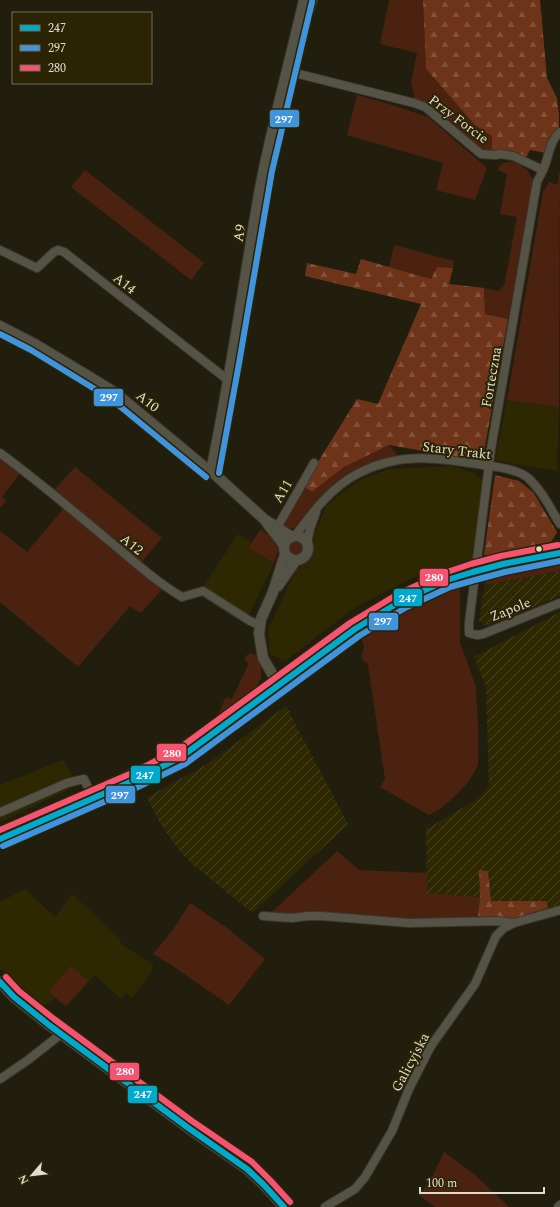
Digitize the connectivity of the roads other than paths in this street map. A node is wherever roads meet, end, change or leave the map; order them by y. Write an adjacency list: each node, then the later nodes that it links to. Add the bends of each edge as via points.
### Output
1 (304, 0): 3 (street, A9)
2 (313, 0): 3 (street, via 310,10)
3 (301, 11): 4 (street, A9)
4 (287, 71): 6 (street, Przy Forcie, via 425,107 482,154 513,156); 9 (street, A9, via 259,194)
5 (560, 132): 6 (street, Forteczna, via 549,149)
6 (543, 170): 12 (street, Forteczna, via 537,182)
7 (0, 250): 9 (street, A14, via 37,268 54,252 64,252)
8 (0, 325): 13 (street, A10, via 116,392)
9 (228, 380): 13 (street, A9)
10 (0, 452): 24 (street, A12, via 172,591 182,597 203,591)
11 (314, 462): 16 (street, A11)
12 (490, 466): 14 (street, Stary Trakt, via 428,457 385,462 351,477 331,492); 15 (street, Stary Trakt, via 520,473 527,478 539,489); 25 (street, Forteczna)
13 (211, 471): 16 (street, A10)
14 (317, 510): 17 (street, Stary Trakt); 18 (street, Stary Trakt)
15 (560, 524)
16 (274, 529): 17 (street, A10); 19 (street, A10)
17 (293, 536): 18 (street, via 302,538); 19 (street, via 287,540)
18 (307, 543): 21 (street, via 307,553)
19 (285, 550): 21 (street, via 290,558); 22 (street)
20 (560, 553): 26 (main road, bridge, via 492,566 461,575 420,592 377,615)
21 (296, 560): 22 (street)
22 (273, 592): 24 (street)
23 (560, 603): 25 (street, Zapole, via 483,634)
24 (260, 625): 26 (street, via 262,658)
25 (469, 633)
26 (279, 686): 27 (main road, via 181,757)
27 (93, 798): 28 (street, via 84,779 67,783); 29 (main road)
28 (1, 812)
29 (0, 839)
30 (560, 910): 32 (street, Galicyjska)
31 (263, 916): 32 (street, Galicyjska, via 322,916 409,923)
32 (514, 923): 38 (street, Galicyjska, via 496,936 475,984 431,1046 409,1089 392,1131 365,1177 355,1189)
33 (0, 982): 34 (street, via 14,997)
34 (61, 1034): 35 (street); 37 (street, via 247,1169)
35 (0, 1080)
36 (560, 1205): 39 (street)
37 (284, 1207)
38 (325, 1207)
39 (558, 1207)

